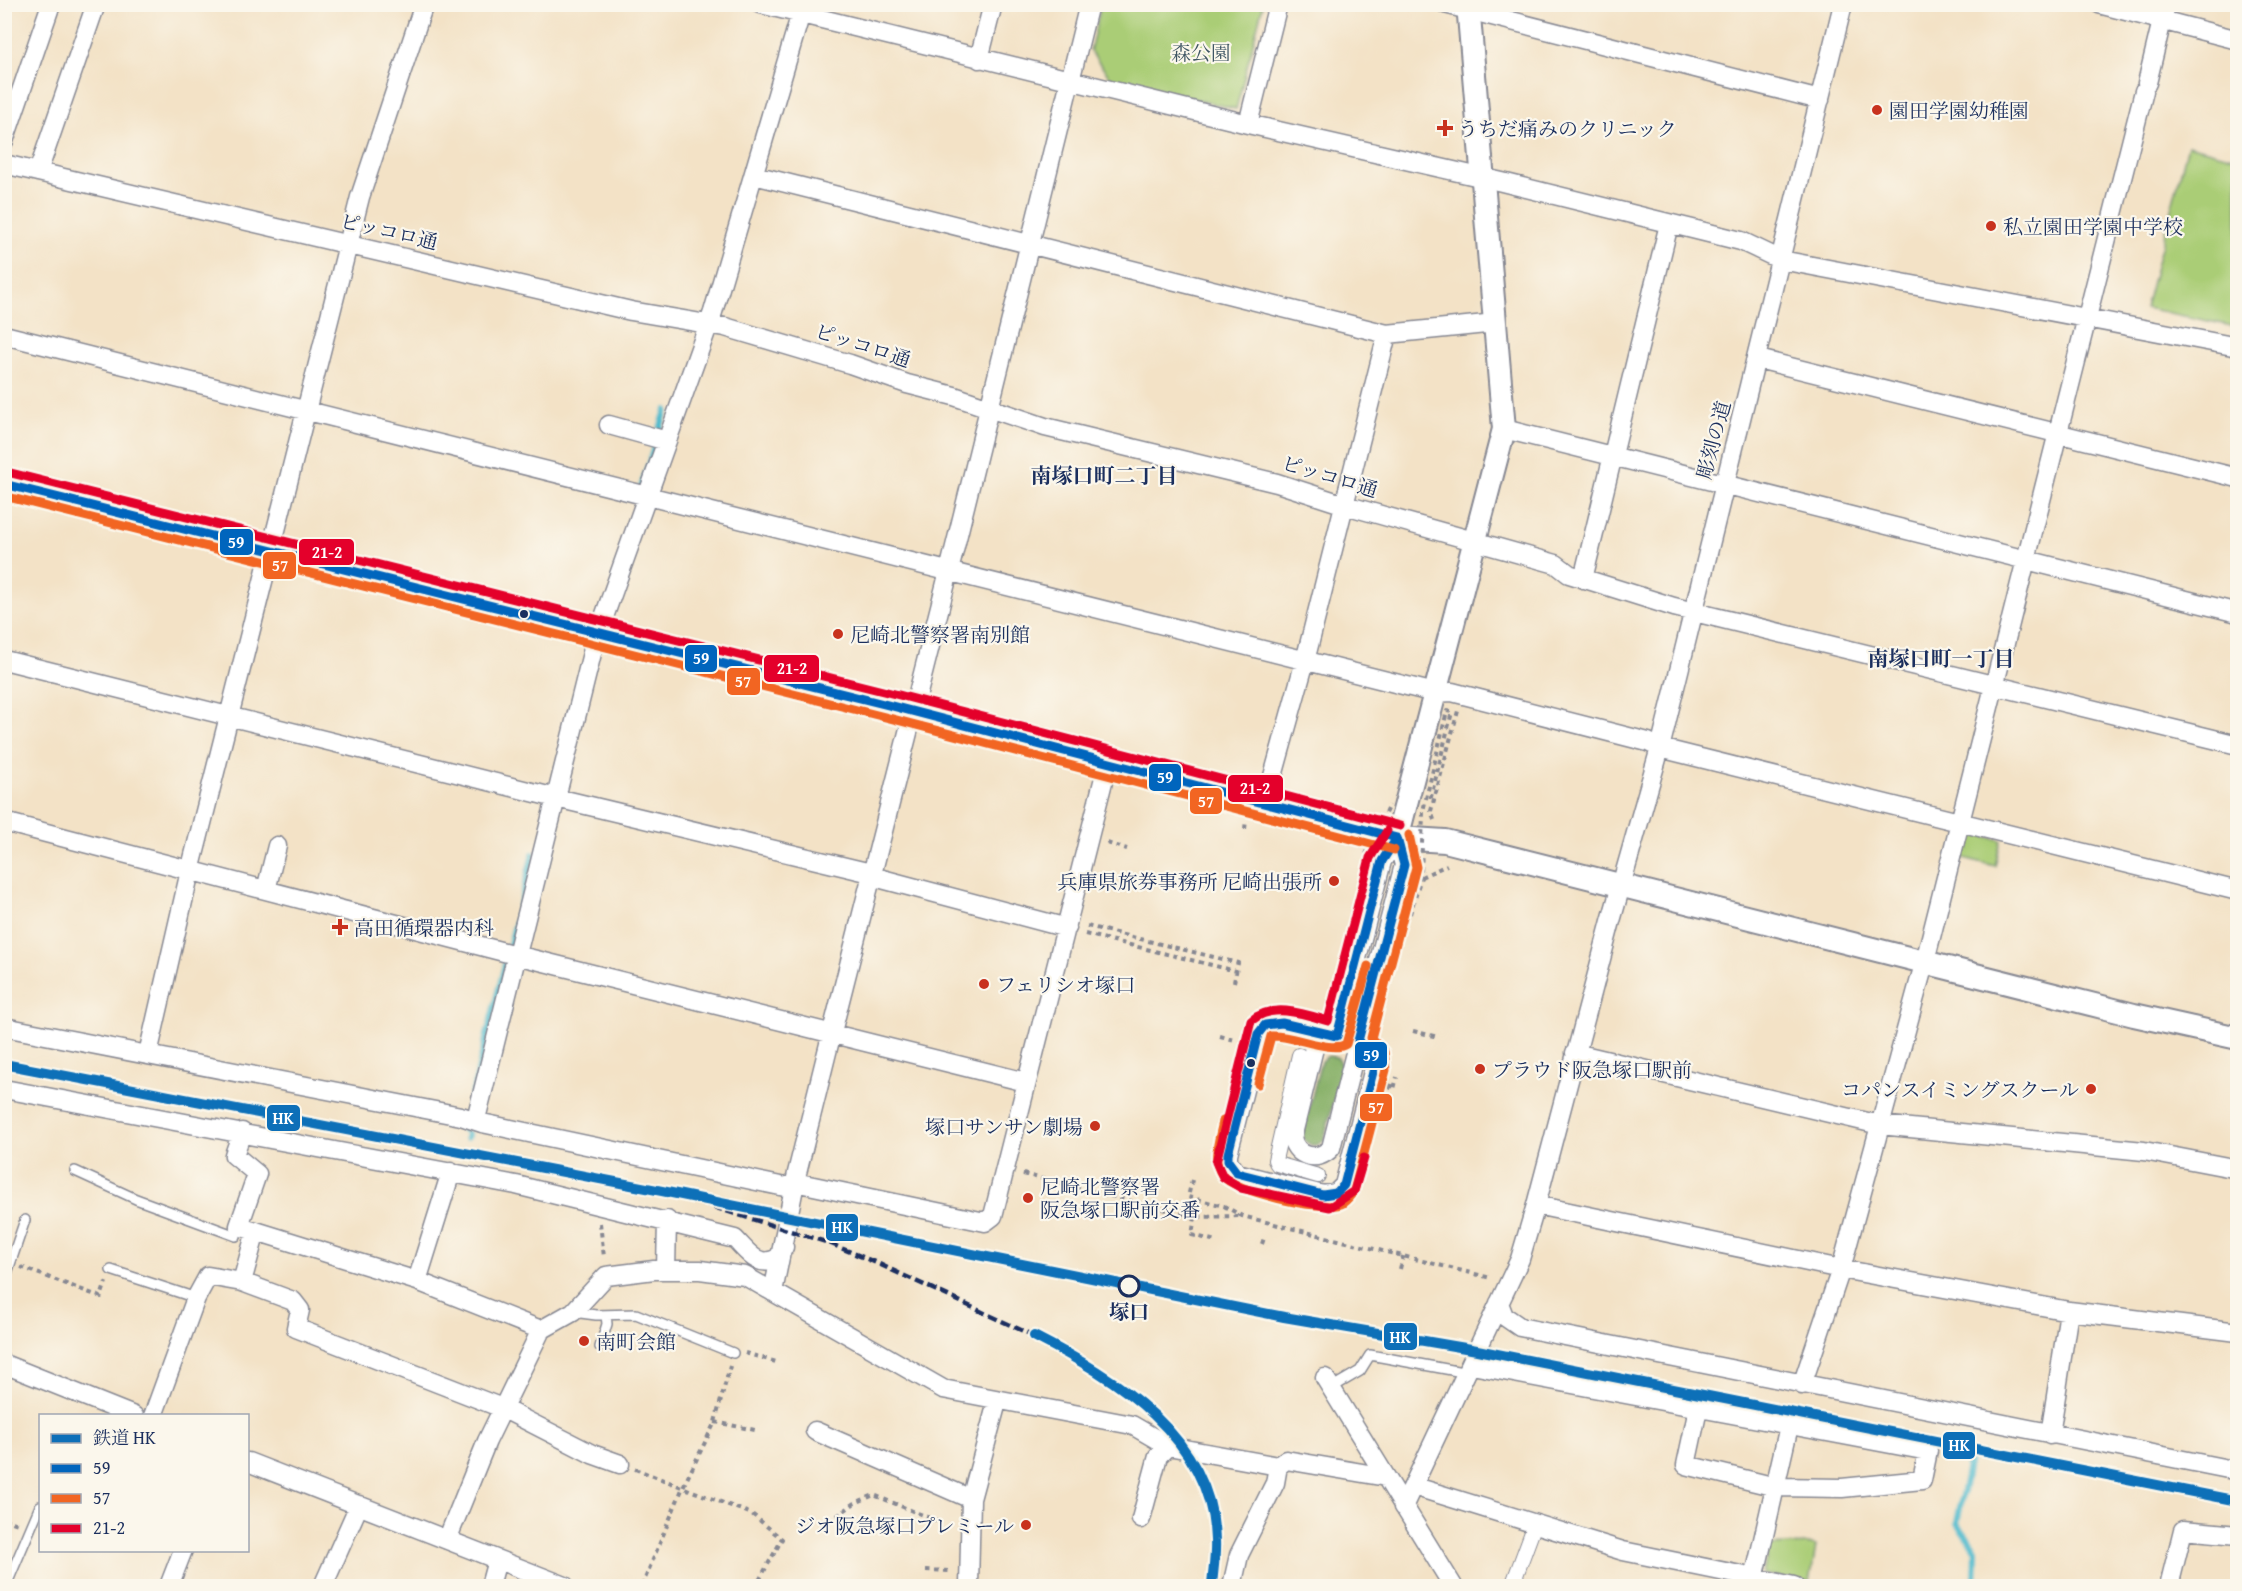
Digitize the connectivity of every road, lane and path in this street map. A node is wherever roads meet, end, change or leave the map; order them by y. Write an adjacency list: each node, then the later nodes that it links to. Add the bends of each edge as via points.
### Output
1 (51, 4): 18 (street)
2 (96, 4): 20 (street)
3 (424, 4): 25 (street, via 370,165)
4 (993, 4): 14 (street)
5 (1089, 4): 15 (street)
6 (1278, 4): 17 (street)
7 (1445, 4): 10 (street)
8 (1844, 4): 16 (street, 彫刻の道)
9 (2099, 4): 12 (street)
10 (1468, 8): 16 (street); 22 (street)
11 (787, 9): 14 (street); 21 (street)
12 (2164, 13): 13 (street); 27 (street)
13 (2238, 40)
14 (979, 59): 15 (street)
15 (1071, 81): 17 (street); 24 (street)
16 (1820, 100): 26 (street, 彫刻の道)
17 (1248, 124): 22 (street)
18 (4, 141)
19 (5, 168): 20 (street, ピッコロ通)
20 (38, 172): 25 (street, ピッコロ通)
21 (754, 175): 24 (street); 28 (street)
22 (1484, 178): 23 (street); 29 (street)
23 (1669, 224): 26 (street, via 1742,241); 40 (street)
24 (1031, 244): 30 (street); 34 (street)
25 (349, 245): 28 (street, ピッコロ通, via 631,311); 35 (street)
26 (1781, 260): 27 (street); 33 (street, 彫刻の道)
27 (2087, 318): 32 (street); 38 (street)
28 (698, 322): 34 (street, ピッコロ通, via 791,346); 39 (street)
29 (1496, 323): 30 (street); 37 (street)
30 (1387, 334): 45 (street)
31 (4, 335): 35 (street)
32 (2238, 347)
33 (1758, 359): 38 (street); 43 (street, 彫刻の道)
34 (990, 408): 45 (street, ピッコロ通, via 1045,427 1267,481); 49 (street)
35 (308, 411): 44 (street); 47 (street)
36 (609, 425): 39 (street)
37 (1504, 429): 40 (street); 46 (street)
38 (2058, 433): 41 (street); 48 (street)
39 (660, 439): 44 (street)
40 (1612, 456): 43 (street); 50 (street)
41 (2238, 478)
42 (4, 484): 47 (street)
43 (1725, 484): 48 (street); 51 (street, 彫刻の道)
44 (648, 496): 49 (street); 53 (street)
45 (1344, 505): 46 (street, ピッコロ通); 55 (street)
46 (1475, 541): 50 (street, ピッコロ通, via 1556,564); 57 (street)
47 (271, 550): 53 (street); 59 (street)
48 (2026, 560): 52 (street); 56 (street)
49 (950, 571): 55 (street); 58 (street)
50 (1583, 579): 51 (street, ピッコロ通)
51 (1695, 611): 56 (street, ピッコロ通); 61 (street, 彫刻の道)
52 (2238, 612)
53 (598, 631): 58 (street); 63 (street)
54 (4, 660): 59 (street)
55 (1305, 661): 57 (street); 65 (street)
56 (1995, 685): 60 (street, ピッコロ通); 70 (street)
57 (1444, 692): 61 (street); 64 (path, via 1458,711); 72 (street)
58 (912, 711): 62 (street); 79 (street)
59 (231, 716): 63 (street); 78 (street)
60 (2238, 745)
61 (1660, 748): 70 (street); 81 (street, 彫刻の道)
62 (1108, 762): 65 (street); 86 (street)
63 (551, 796): 79 (street); 90 (street)
64 (1434, 801): 68 (path); 80 (path, bridge, via 1430,801 1452,712 1447,711 1423,811)
65 (1265, 805): 72 (street)
66 (1389, 805): 76 (path, bridge)
67 (1246, 820): 71 (path)
68 (1434, 820)
69 (4, 822): 78 (street)
70 (1960, 822): 83 (street); 91 (street)
71 (1245, 829)
72 (1397, 838): 81 (street, via 1445,841); 99 (street, via 1382,861); 102 (street, via 1404,865)
73 (1107, 843): 75 (path)
74 (277, 846): 82 (street)
75 (1127, 849)
76 (1366, 854)
77 (1455, 867): 80 (path, via 1446,865)
78 (190, 871): 82 (street); 104 (street)
79 (871, 873): 86 (street); 97 (street)
80 (1421, 877): 84 (path, bridge)
81 (1621, 886): 91 (street); 103 (street, 彫刻の道)
82 (266, 890): 90 (street)
83 (2238, 891)
84 (1410, 914)
85 (1087, 926): 92 (path, via 1238,963)
86 (1067, 928): 108 (street)
87 (1085, 934): 88 (path)
88 (1105, 939): 89 (path, via 1114,941 1124,943 1123,937 1109,933 1106,938 1108,941); 92 (path)
89 (1128, 946)
90 (510, 954): 97 (street); 110 (street)
91 (1924, 962): 101 (street); 111 (street)
92 (1236, 971): 93 (path)
93 (1234, 982)
94 (4, 1027): 104 (street)
95 (1237, 1029): 98 (path, via 1235,1040)
96 (1413, 1031): 100 (path)
97 (832, 1032): 108 (street); 119 (street)
98 (1220, 1036)
99 (1337, 1036): 102 (street); 102 (street, via 1322,1038 1314,1048 1292,1138 1300,1152 1312,1157 1326,1154 1331,1148); 102 (street, via 1282,1023 1261,1028 1228,1154 1237,1173 1323,1195 1336,1193 1344,1185 1374,1068 1373,1057)
100 (1438, 1037)
101 (2238, 1038)
102 (1358, 1041)
103 (1575, 1053): 111 (street); 120 (street, 彫刻の道)
104 (148, 1054): 110 (street)
105 (1299, 1055): 117 (street, via 1275,1160)
106 (1396, 1066): 107 (path, via 1391,1088 1394,1089)
107 (1397, 1077)
108 (1026, 1082): 119 (street, via 993,1216 985,1222)
109 (4, 1089): 112 (street)
110 (468, 1118): 119 (street, via 773,1184)
111 (1880, 1125): 113 (street, via 2144,1151); 136 (street)
112 (242, 1132): 115 (street); 126 (street, via 234,1155 257,1174 239,1226)
113 (2238, 1169)
114 (75, 1171): 127 (lane, via 147,1204)
115 (451, 1172): 125 (street); 141 (street)
116 (1020, 1174): 122 (path)
117 (1318, 1176)
118 (1192, 1180): 121 (path, via 1188,1197 1224,1206)
119 (795, 1183): 132 (street)
120 (1536, 1205): 136 (street); 144 (street, 彫刻の道, via 1520,1259)
121 (1242, 1216): 122 (path); 133 (path)
122 (1195, 1217): 130 (path, via 1192,1235)
123 (599, 1219): 140 (path)
124 (25, 1220): 134 (lane)
125 (667, 1220): 129 (street); 138 (street)
126 (256, 1231): 141 (street); 143 (street)
127 (236, 1236)
128 (1264, 1238): 131 (path)
129 (735, 1239): 132 (street, via 761,1262 778,1258); 139 (street, via 738,1261)
130 (1216, 1241)
131 (1262, 1244)
132 (784, 1247): 145 (street)
133 (1403, 1256): 135 (path); 144 (path)
134 (11, 1264): 137 (path, via 101,1297); 142 (lane)
135 (1400, 1269)
136 (1841, 1269): 148 (street); 159 (street)
137 (111, 1270): 146 (lane)
138 (666, 1270): 139 (street); 140 (street)
139 (726, 1272): 145 (street, via 756,1280)
140 (606, 1276): 149 (street)
141 (417, 1281): 151 (street)
142 (4, 1282)
143 (242, 1282): 146 (street, via 208,1276); 161 (street, via 293,1301 300,1310 296,1328)
144 (1508, 1282): 147 (street, 彫刻の道)
145 (773, 1292): 160 (street, via 943,1389)
146 (196, 1298): 164 (street)
147 (1499, 1303): 157 (street, 彫刻の道); 159 (street, via 1504,1316 1520,1328)
148 (2069, 1311): 152 (street); 169 (street)
149 (573, 1312): 150 (lane); 151 (street)
150 (606, 1314): 153 (lane); 154 (lane, via 636,1314)
151 (541, 1330): 161 (street)
152 (2238, 1332)
153 (600, 1347)
154 (733, 1353): 155 (path); 165 (path)
155 (776, 1362)
156 (4, 1364): 163 (street)
157 (1470, 1369): 158 (lane, via 1370,1355 1360,1371); 162 (street); 177 (street, 彫刻の道)
158 (1328, 1383): 175 (street)
159 (1802, 1385): 169 (street)
160 (997, 1402): 170 (street, via 1132,1425); 179 (street)
161 (502, 1408): 172 (street); 188 (street)
162 (1698, 1409): 166 (street); 178 (street, via 1686,1465)
163 (129, 1414)
164 (154, 1414)
165 (715, 1422): 167 (path); 176 (path)
166 (1789, 1426): 178 (street); 178 (street, via 1928,1451 1922,1480 1842,1488)
167 (755, 1430)
168 (815, 1431): 179 (street)
169 (2050, 1435): 174 (street)
170 (1168, 1446): 173 (street); 184 (street, via 1158,1456)
171 (249, 1462): 180 (street)
172 (620, 1464): 176 (path)
173 (1278, 1466): 175 (street, via 1286,1460); 201 (street, via 1275,1483 1239,1555)
174 (2238, 1471)
175 (1386, 1477): 181 (street)
176 (683, 1486): 199 (path); 200 (path, via 752,1514 782,1539)
177 (1413, 1486): 181 (street, 彫刻の道); 186 (street)
178 (1776, 1487): 193 (street)
179 (971, 1499): 192 (street)
180 (359, 1505): 188 (street); 196 (street)
181 (1402, 1507): 202 (street)
182 (39, 1508): 194 (lane)
183 (837, 1516): 185 (path, via 874,1494)
184 (1141, 1518)
185 (937, 1521)
186 (1535, 1524): 193 (street, via 1623,1551); 203 (street)
187 (2238, 1535): 205 (street, via 2183,1530)
188 (447, 1540): 190 (street)
189 (183, 1552): 195 (street)
190 (497, 1560): 197 (street); 198 (street)
191 (926, 1570): 192 (path)
192 (969, 1579)
193 (1754, 1579): 204 (street)
194 (6, 1587)
195 (169, 1587)
196 (323, 1587)
197 (490, 1587)
198 (566, 1587)
199 (642, 1587)
200 (756, 1587)
201 (1232, 1587)
202 (1453, 1587)
203 (1512, 1587)
204 (1794, 1587)
205 (2169, 1587)

